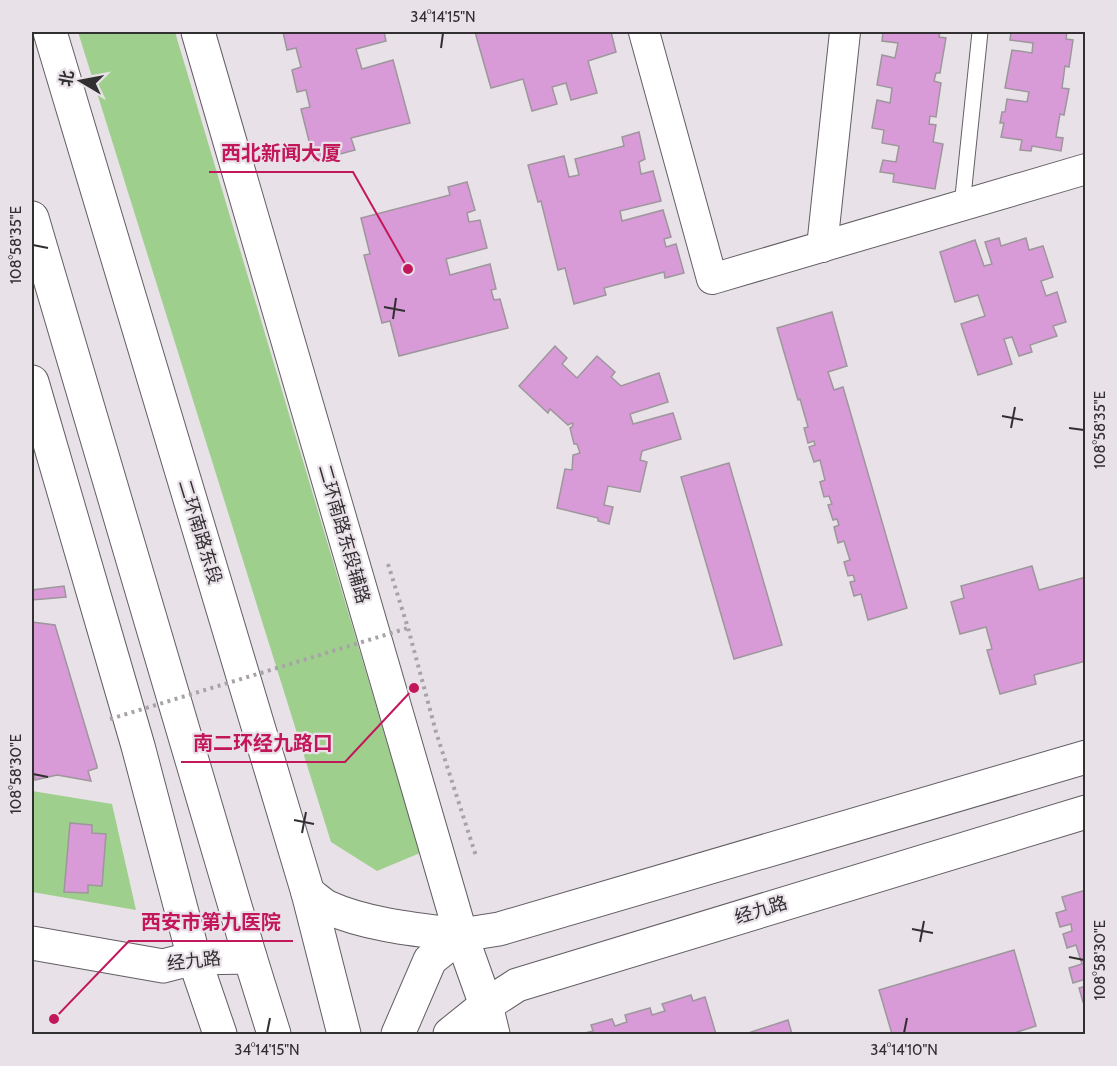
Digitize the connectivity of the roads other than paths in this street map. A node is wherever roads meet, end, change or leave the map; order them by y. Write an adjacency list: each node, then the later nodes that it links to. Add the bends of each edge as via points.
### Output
1 (50, 32): 14 (main road, 二环南路东段)
2 (198, 32): 15 (main road, 二环南路东段辅路)
3 (644, 32): 9 (street, via 712,279)
4 (845, 32): 9 (street)
5 (980, 32): 7 (lane)
6 (1084, 164): 7 (street)
7 (962, 206): 9 (street)
8 (32, 218): 17 (main road)
9 (822, 247)
10 (32, 382): 11 (main road)
11 (41, 450): 18 (main road, via 138,746)
12 (1086, 757): 15 (main road, via 511,926)
13 (1086, 812): 19 (main road, 经九路, via 517,985)
14 (308, 893): 15 (main road, via 325,906 346,914 391,926); 22 (main road, 二环南路东段)
15 (461, 935): 19 (main road, 二环南路东段辅路); 23 (main road, via 430,960)
16 (32, 943): 18 (main road, 经九路, via 163,966)
17 (250, 957): 18 (main road, 经九路); 21 (main road)
18 (194, 958): 20 (main road)
19 (490, 1020): 24 (main road, 经九路)
20 (220, 1035)
21 (274, 1035)
22 (345, 1035)
23 (398, 1035)
24 (450, 1035)

